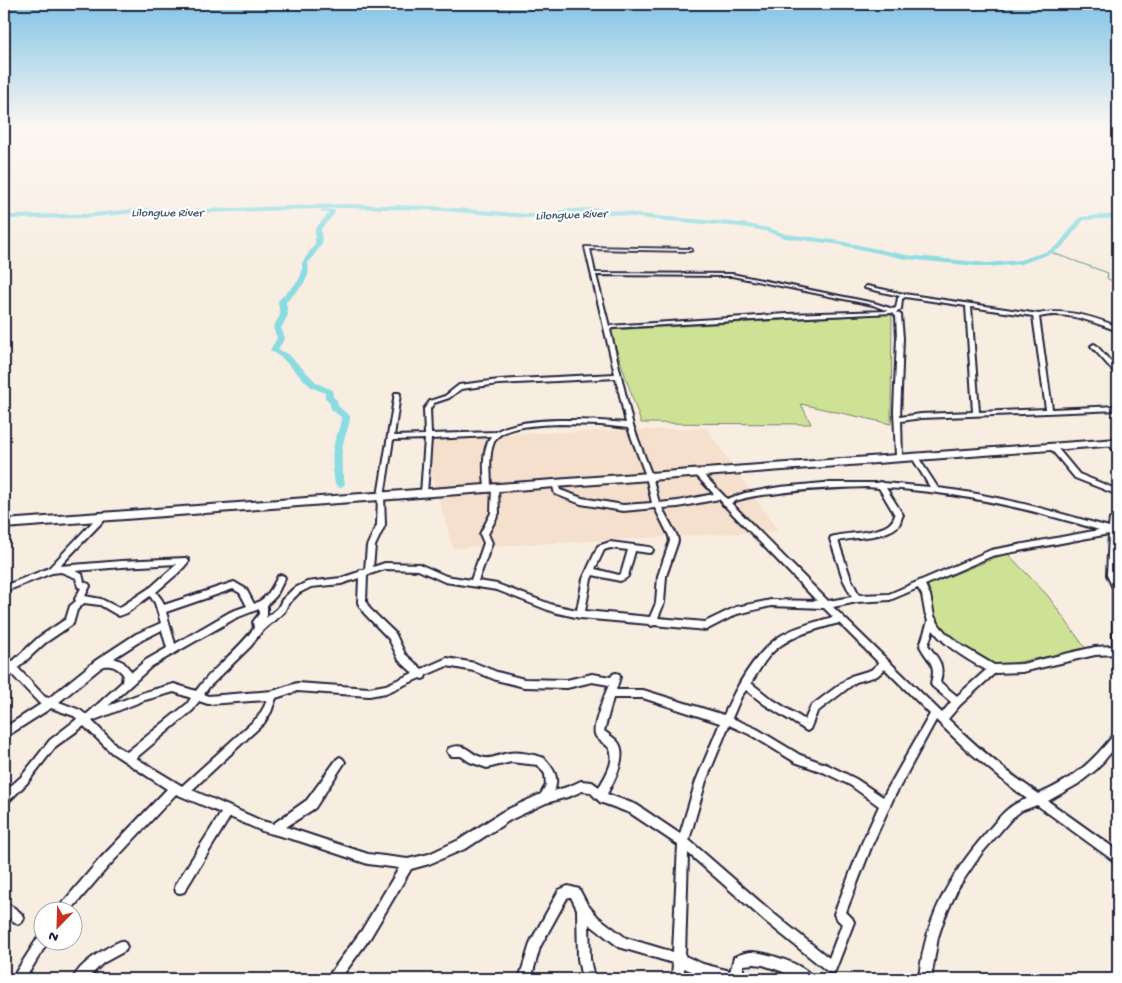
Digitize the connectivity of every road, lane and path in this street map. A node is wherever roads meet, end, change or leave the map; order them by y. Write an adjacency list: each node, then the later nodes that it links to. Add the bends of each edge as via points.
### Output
1 (690, 250): 2 (street, via 589,247 586,249)
2 (595, 274): 6 (street, via 732,275); 8 (street)
3 (867, 287): 4 (street)
4 (904, 295): 5 (street); 6 (street)
5 (968, 304): 7 (street); 16 (street)
6 (894, 311): 8 (street, via 727,319); 17 (street, via 898,315 900,338)
7 (1037, 315): 9 (street, via 1090,319); 15 (street, via 1035,320)
8 (608, 329): 12 (street)
9 (1118, 329)
10 (1094, 346): 11 (street)
11 (1118, 373)
12 (618, 376): 18 (street); 20 (street, via 499,382 459,388 429,405)
13 (398, 394): 21 (street)
14 (1118, 408): 15 (street)
15 (1049, 411): 16 (street)
16 (976, 414): 17 (street)
17 (897, 420): 25 (street)
18 (630, 426): 19 (street, via 598,421 545,423); 27 (street)
19 (496, 434): 20 (street); 30 (street, via 489,449)
20 (428, 437): 21 (street); 32 (street)
21 (392, 438): 34 (street)
22 (1116, 445): 23 (main road)
23 (1052, 446): 24 (main road); 33 (street, via 1077,476)
24 (914, 456): 25 (main road); 31 (street)
25 (900, 457): 26 (main road)
26 (698, 473): 27 (main road); 35 (street)
27 (649, 476): 28 (main road); 36 (street)
28 (555, 483): 30 (main road); 36 (street, via 559,494 581,501 623,508)
29 (880, 484): 31 (street); 35 (street, via 806,486); 53 (street, via 899,515 895,524 883,530 834,539)
30 (492, 488): 32 (main road); 49 (street, via 495,513 484,534 488,543)
31 (935, 489): 40 (street, via 983,496)
32 (424, 493): 34 (main road)
33 (1118, 493)
34 (382, 496): 37 (main road); 47 (street, via 381,525 371,546)
35 (722, 499): 36 (street); 56 (street)
36 (656, 505): 62 (street, via 674,540 662,576 660,603)
37 (102, 517): 39 (main road); 45 (street)
38 (1118, 517): 40 (street, via 1113,521)
39 (4, 524)
40 (1115, 532): 41 (street); 50 (street, via 991,553); 66 (street, via 1111,575 1117,588)
41 (1118, 546)
42 (632, 548): 43 (street); 46 (street, via 605,546 598,552); 46 (street, via 624,576 620,578)
43 (648, 550)
44 (62, 569): 45 (street); 52 (street, via 185,561); 54 (street, via 79,576 81,585 86,586 79,597)
45 (52, 570): 51 (street)
46 (591, 570): 59 (street)
47 (366, 571): 49 (street, via 385,566 412,566 446,578); 64 (street, via 341,581 310,584 296,591); 71 (street, via 362,603 392,636 402,656)
48 (281, 578): 55 (street, via 273,594)
49 (474, 582): 59 (street)
50 (920, 586): 53 (street, via 890,598); 61 (street, via 930,602)
51 (4, 589)
52 (150, 592): 54 (street, via 123,612 101,602); 58 (street)
53 (857, 599): 56 (street)
54 (81, 601): 69 (street, via 73,608 70,620)
55 (263, 604): 57 (street); 64 (street)
56 (826, 605): 60 (street); 62 (street, via 781,603 757,606 736,611 706,626)
57 (251, 608): 58 (street, via 244,591 234,585); 65 (street)
58 (162, 610): 63 (street)
59 (580, 614): 62 (street)
60 (840, 619): 67 (street); 73 (street, via 785,638 766,653)
61 (932, 621): 70 (street, via 959,650); 77 (street, via 924,646 936,663 935,683)
62 (652, 622)
63 (164, 625): 65 (street); 68 (street)
64 (258, 629): 76 (street, via 206,684)
65 (172, 650): 72 (street)
66 (1117, 650): 70 (street, via 1095,650 1022,668)
67 (885, 663): 73 (street, via 874,673 854,679 814,709 807,726); 79 (street)
68 (98, 664): 72 (street, via 118,662 128,673); 78 (street)
69 (7, 665): 78 (street)
70 (993, 669): 77 (street)
71 (422, 675): 74 (street, via 453,662 524,683 567,684 592,678 615,680); 75 (street, via 369,692 297,687)
72 (126, 681): 80 (street)
73 (746, 684): 81 (street)
74 (610, 694): 81 (street, via 643,694); 88 (street, via 599,733 615,747 617,755 608,785)
75 (273, 695): 76 (street, via 221,700); 87 (street, via 261,720)
76 (197, 698): 80 (street, via 174,688); 85 (street)
77 (957, 702): 79 (street)
78 (49, 704): 80 (street); 82 (street)
79 (938, 717): 91 (street, via 995,769); 92 (street)
80 (87, 718): 85 (street, via 115,750); 89 (street, via 53,743 24,780)
81 (727, 720): 92 (street, via 798,759 854,782); 95 (street, via 701,781)
82 (4, 733)
83 (1117, 740): 91 (street, via 1092,770)
84 (452, 751): 90 (street, via 463,751 473,759 487,763 511,757 542,761 550,772 551,786)
85 (128, 758): 87 (street)
86 (340, 762): 94 (street, via 311,804)
87 (179, 790): 93 (street); 99 (street, via 104,864)
88 (600, 795): 90 (street, via 592,787 581,786); 95 (street, via 634,809)
89 (4, 798)
90 (545, 798): 97 (street, via 506,816 455,848 429,860)
91 (1038, 800): 96 (street); 113 (street, via 1015,809 977,851 957,880 939,912 932,933)
92 (885, 804): 95 (street, via 840,914 848,922 831,967 769,918)
93 (226, 812): 94 (street); 98 (street)
94 (274, 829): 97 (street, via 368,860)
95 (683, 842): 105 (street)
96 (1118, 857)
97 (408, 864): 108 (street, via 366,934)
98 (180, 888)
99 (73, 900)
100 (4, 908): 102 (street)
101 (582, 908): 105 (street, via 623,943); 109 (street, via 575,893 568,891 563,894 536,945); 110 (street)
102 (18, 918)
103 (121, 947): 107 (street, via 100,959)
104 (37, 950): 106 (street)
105 (678, 959): 111 (street); 112 (street, via 703,970 732,977 737,972 738,961 744,957 764,959)
106 (18, 979)
107 (79, 979)
108 (333, 979)
109 (525, 979)
110 (588, 979)
111 (678, 979)
112 (808, 979)
113 (925, 979)

